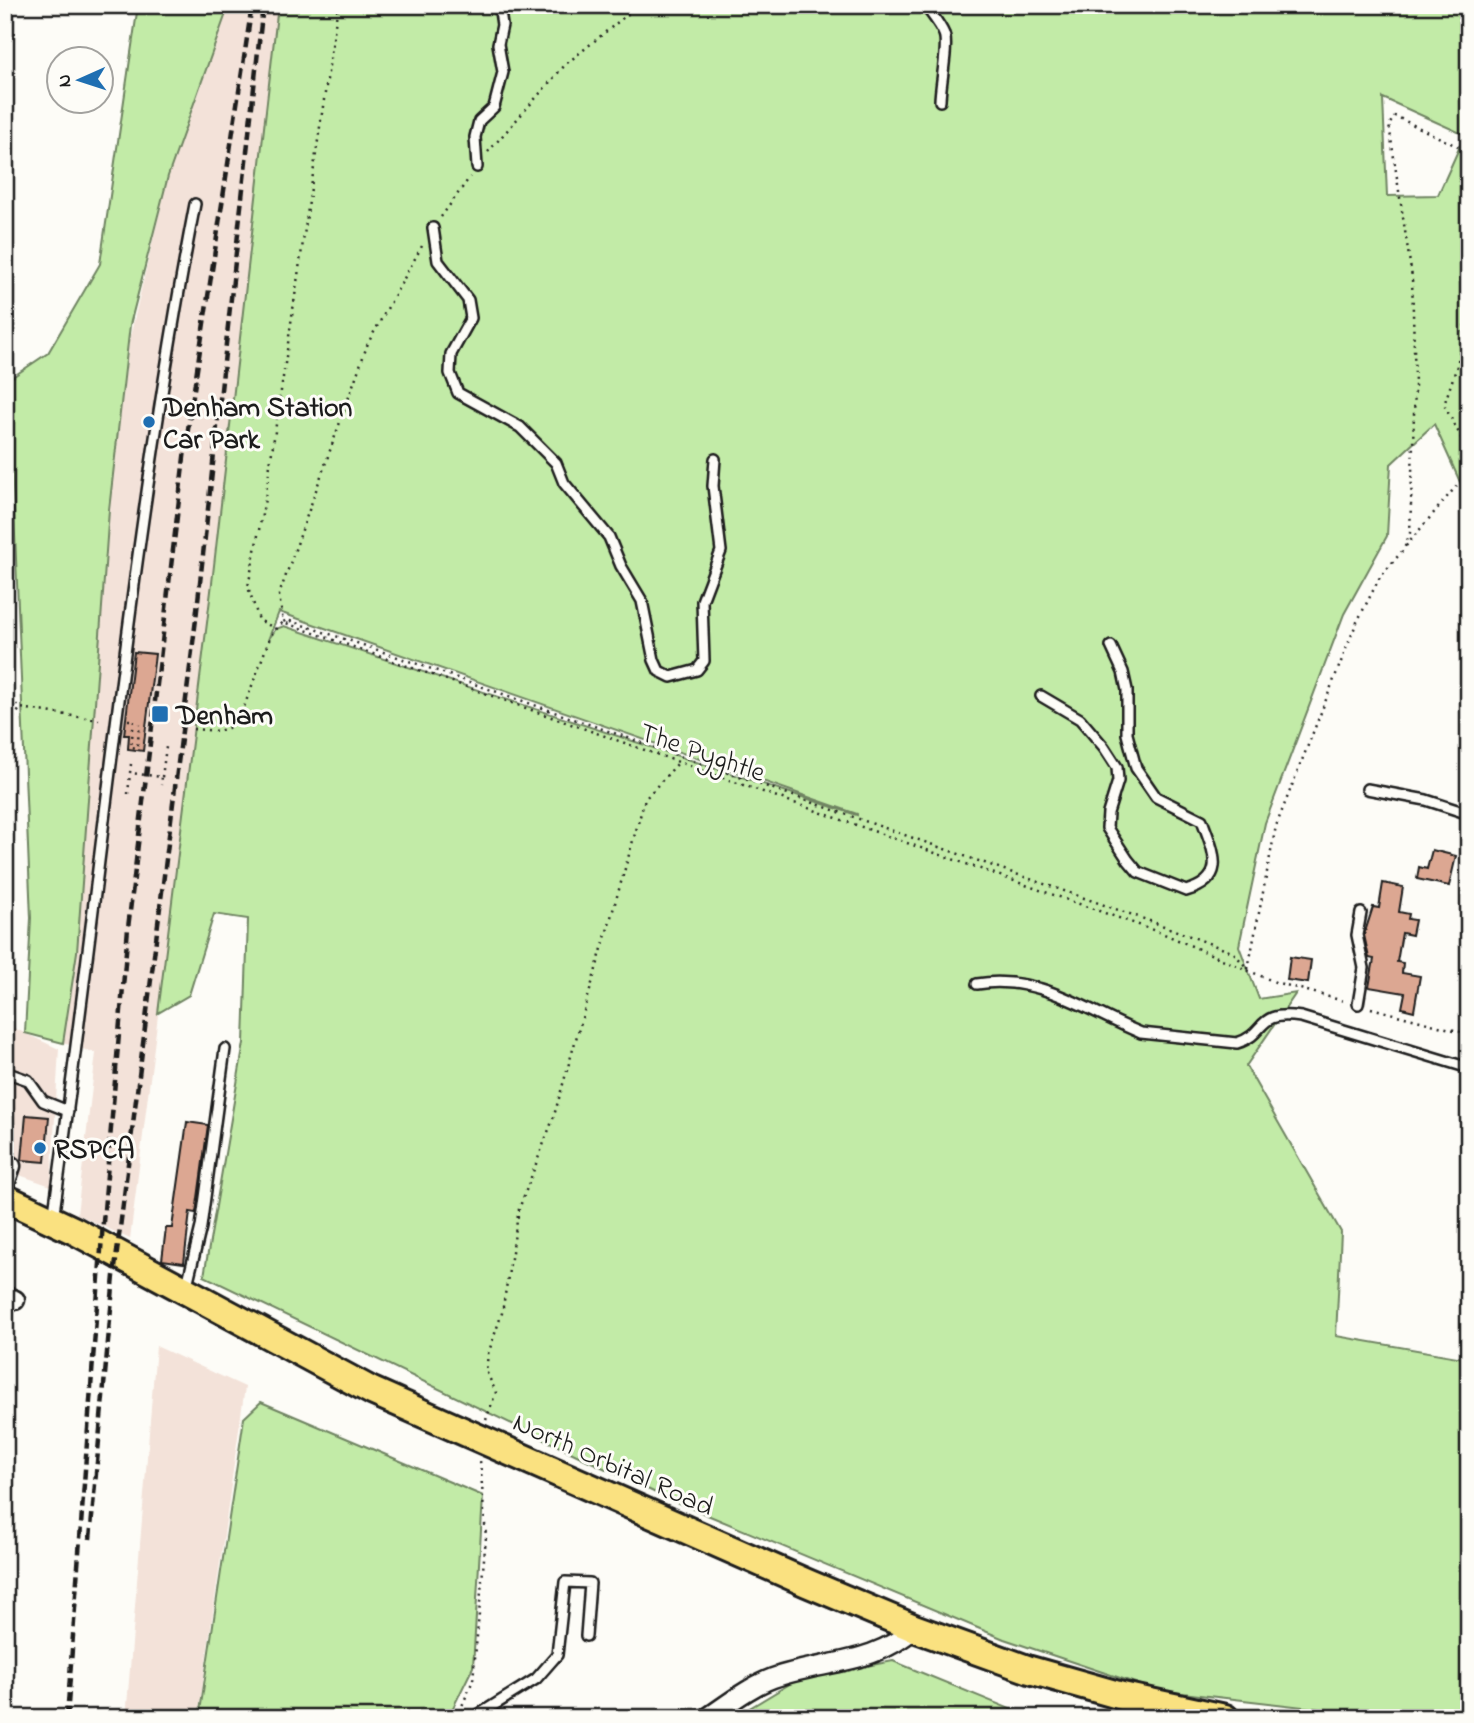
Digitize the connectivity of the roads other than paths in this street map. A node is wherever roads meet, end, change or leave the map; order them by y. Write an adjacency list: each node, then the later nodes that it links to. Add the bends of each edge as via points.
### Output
1 (499, 5): 4 (lane, via 503,72 494,107 478,121)
2 (925, 5): 3 (lane, via 944,34 947,49)
3 (940, 101)
4 (477, 167)
5 (195, 204): 18 (lane, via 143,506)
6 (433, 228): 7 (lane, via 438,261 468,300 471,318 451,354 450,373 458,393 520,427 555,463 564,483 609,537 642,601 654,660 659,671 671,677 697,670 704,661 702,601 722,551 713,486)
7 (715, 459)
8 (1111, 646): 9 (lane, via 1127,690 1127,734 1136,768 1156,797 1202,820 1214,855 1208,882 1186,891 1138,872 1107,828 1117,767 1080,719)
9 (1041, 696)
10 (1367, 789): 11 (lane)
11 (1469, 814)
12 (1361, 913): 14 (lane, via 1357,935 1364,968)
13 (977, 984): 16 (lane, via 1003,979 1029,984 1141,1033 1158,1035 1237,1043 1247,1040 1265,1019 1280,1014 1301,1017)
14 (1358, 1004)
15 (225, 1049): 23 (lane, via 201,1227)
16 (1469, 1068)
17 (5, 1072): 18 (lane, via 28,1080 43,1101)
18 (68, 1111): 22 (lane)
19 (5, 1163): 20 (street, via 11,1166)
20 (5, 1184)
21 (5, 1198): 22 (main road, North Orbital Road)
22 (53, 1220): 23 (main road, North Orbital Road)
23 (186, 1290): 24 (main road, North Orbital Road, via 372,1391)
24 (914, 1628): 27 (street, via 883,1650 771,1679); 28 (main road, North Orbital Road, via 1030,1670)
25 (586, 1636): 26 (lane, via 590,1583 565,1581 557,1655 536,1679)
26 (473, 1718)
27 (708, 1718)
28 (1225, 1718)

